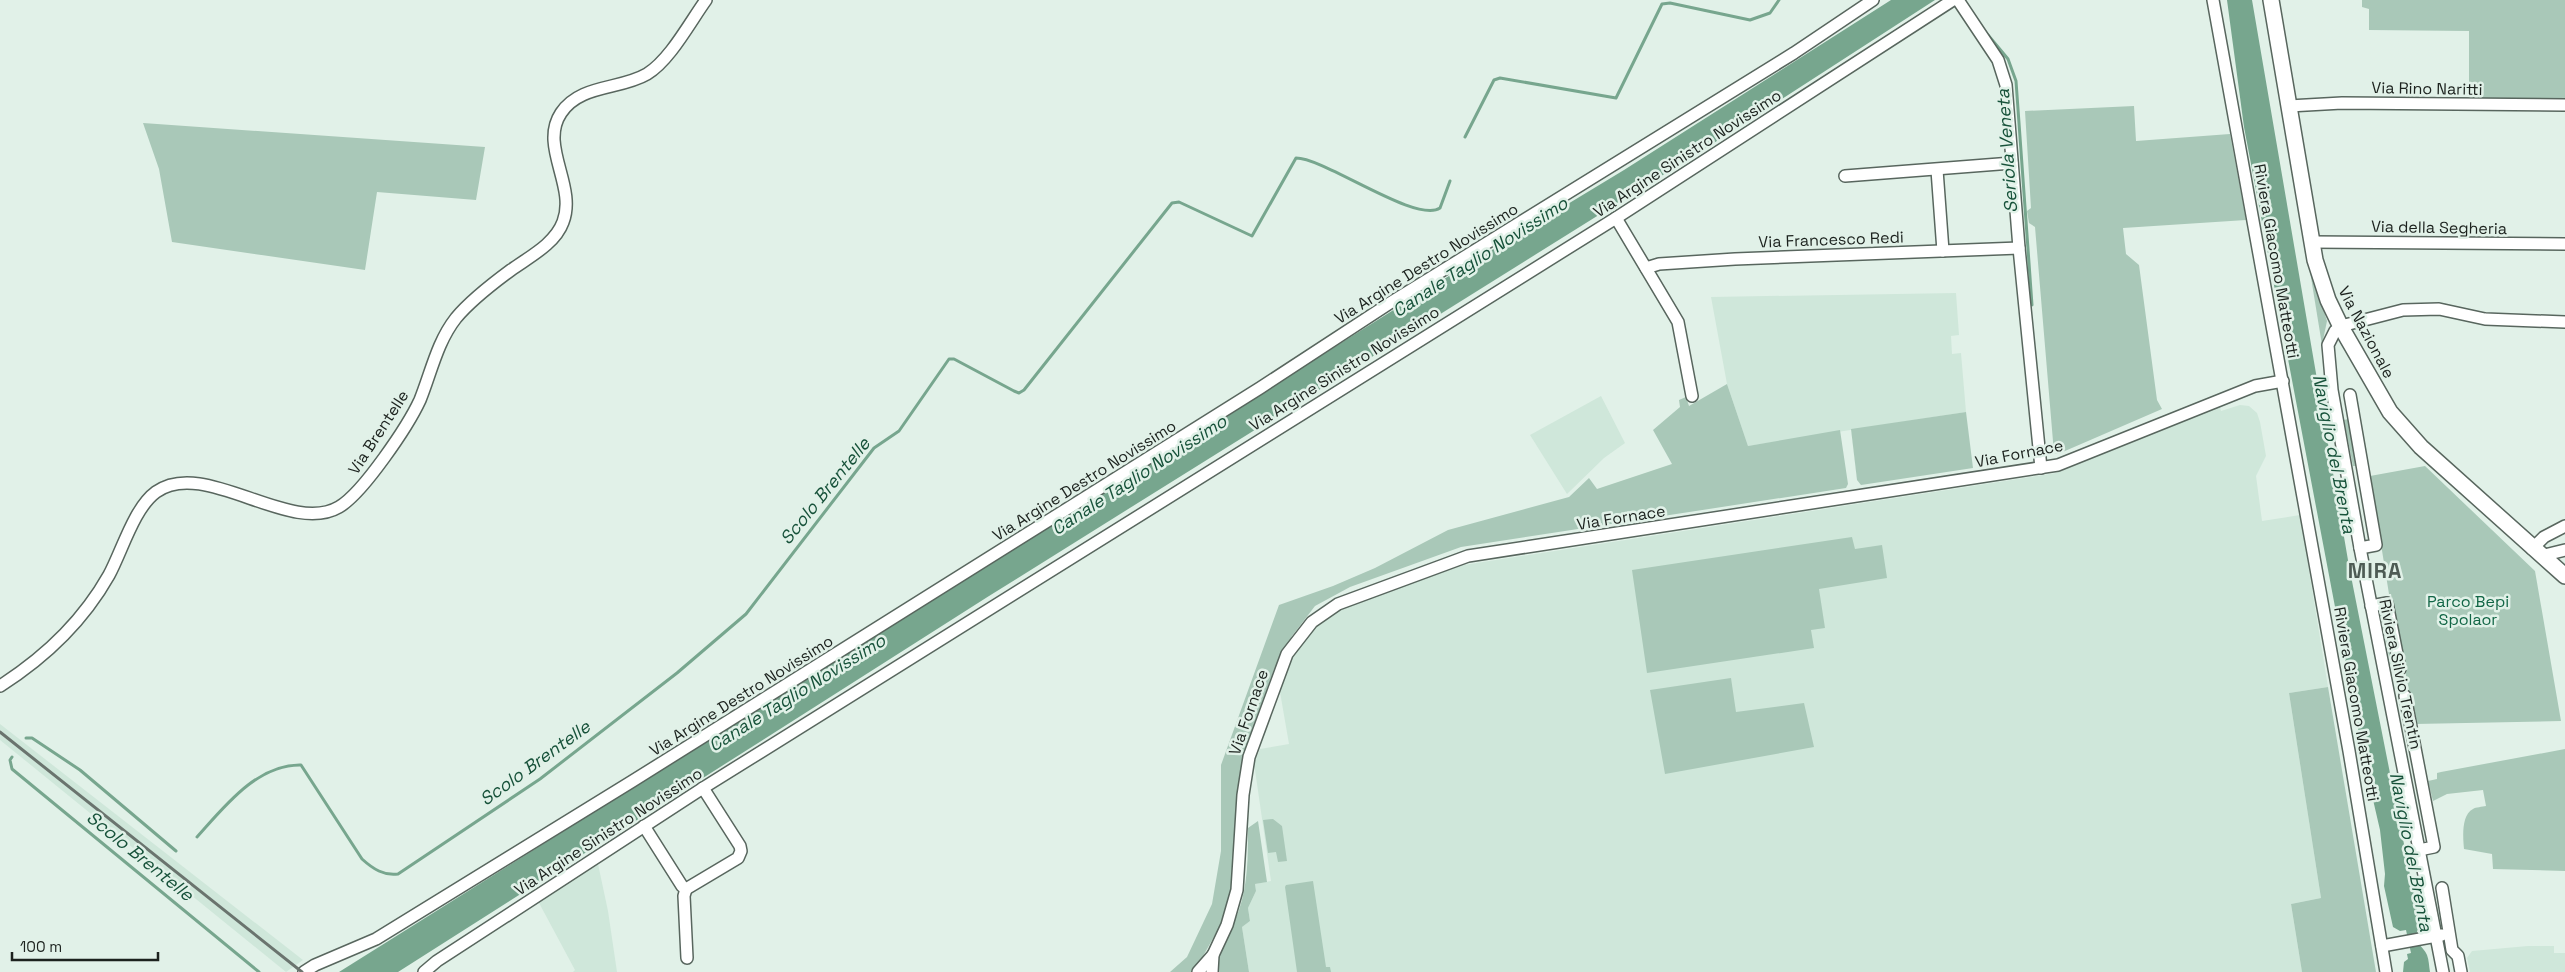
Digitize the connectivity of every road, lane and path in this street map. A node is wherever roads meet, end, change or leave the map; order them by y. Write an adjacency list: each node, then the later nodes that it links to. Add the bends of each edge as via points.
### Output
1 (706, 0): 35 (street, Via Brentelle, via 650,72 585,95 563,110 554,136 567,197 561,228 545,246 508,272 457,317 444,337 415,410 347,502 328,512 307,515 200,486 174,484 161,488 143,506 108,577 77,619 32,666)
2 (1873, 0): 49 (street, Via Argine Destro Novissimo, via 1794,53 1390,303 1260,388 631,782 376,939)
3 (1953, 0): 12 (street, Via Argine Sinistro Novissimo)
4 (1958, 0): 9 (street, via 2001,67 2008,94)
5 (2213, 0): 20 (street, Riviera Giacomo Matteotti)
6 (2271, 0): 8 (main road, Via Nazionale)
7 (2565, 105): 8 (street, Via Rino Naritti, via 2364,103)
8 (2289, 106): 13 (main road, Via Nazionale)
9 (2012, 163): 10 (street); 15 (street)
10 (1937, 170): 11 (street); 16 (street)
11 (1844, 176)
12 (1616, 218): 17 (street); 39 (street, Via Argine Sinistro Novissimo)
13 (2312, 242): 14 (street, Via della Segheria); 19 (main road, Via Nazionale, via 2322,283)
14 (2565, 244)
15 (2018, 248): 16 (street, Via Francesco Redi); 25 (street)
16 (1943, 251): 17 (street, Via Francesco Redi, via 1706,261)
17 (1646, 268): 22 (street, via 1678,322)
18 (2565, 322): 19 (street, via 2484,320 2454,310 2422,309 2350,322)
19 (2341, 327): 24 (street, Riviera Silvio Trentin, via 2328,345); 31 (main road, Via Nazionale, via 2390,412 2415,440)
20 (2283, 381): 25 (street, Via Fornace, via 2255,386 2058,465); 46 (street, Riviera Giacomo Matteotti)
21 (2350, 395): 23 (street)
22 (1692, 396)
23 (2353, 415): 24 (street); 26 (street)
24 (2336, 417): 27 (street, Riviera Silvio Trentin)
25 (2041, 468): 47 (street, Via Fornace, via 1468,556 1338,604 1320,615 1298,637 1278,673 1245,776 1237,890 1227,925)
26 (2362, 468): 27 (street); 29 (street, via 2376,546)
27 (2346, 471): 29 (street, Riviera Silvio Trentin)
28 (2565, 526): 31 (street, via 2544,537)
29 (2360, 548): 33 (street, Riviera Silvio Trentin)
30 (2565, 550): 31 (street)
31 (2537, 552): 32 (main road, Via Nazionale)
32 (2565, 576)
33 (2371, 606): 34 (street, via 2387,603); 38 (street, Riviera Silvio Trentin)
34 (2400, 669)
35 (0, 686)
36 (2405, 696): 37 (street)
37 (2415, 751): 38 (street); 41 (street, via 2434,847)
38 (2401, 753): 41 (street, Riviera Silvio Trentin)
39 (703, 788): 40 (street, Via Argine Sinistro Novissimo); 43 (street, via 741,851 738,858)
40 (644, 826): 43 (street); 50 (street, Via Argine Sinistro Novissimo)
41 (2419, 850): 45 (street, Riviera Silvio Trentin)
42 (2442, 888): 44 (street)
43 (686, 889): 48 (street)
44 (2449, 934): 45 (street); 55 (street)
45 (2436, 937): 46 (street); 54 (street, Riviera Silvio Trentin)
46 (2382, 946): 53 (street, Riviera Giacomo Matteotti)
47 (1213, 955): 51 (street, Via Fornace); 52 (street, Via Fornace)
48 (687, 958)
49 (304, 972)
50 (424, 972)
51 (1198, 972)
52 (1212, 972)
53 (2386, 972)
54 (2443, 972)
55 (2461, 972)

